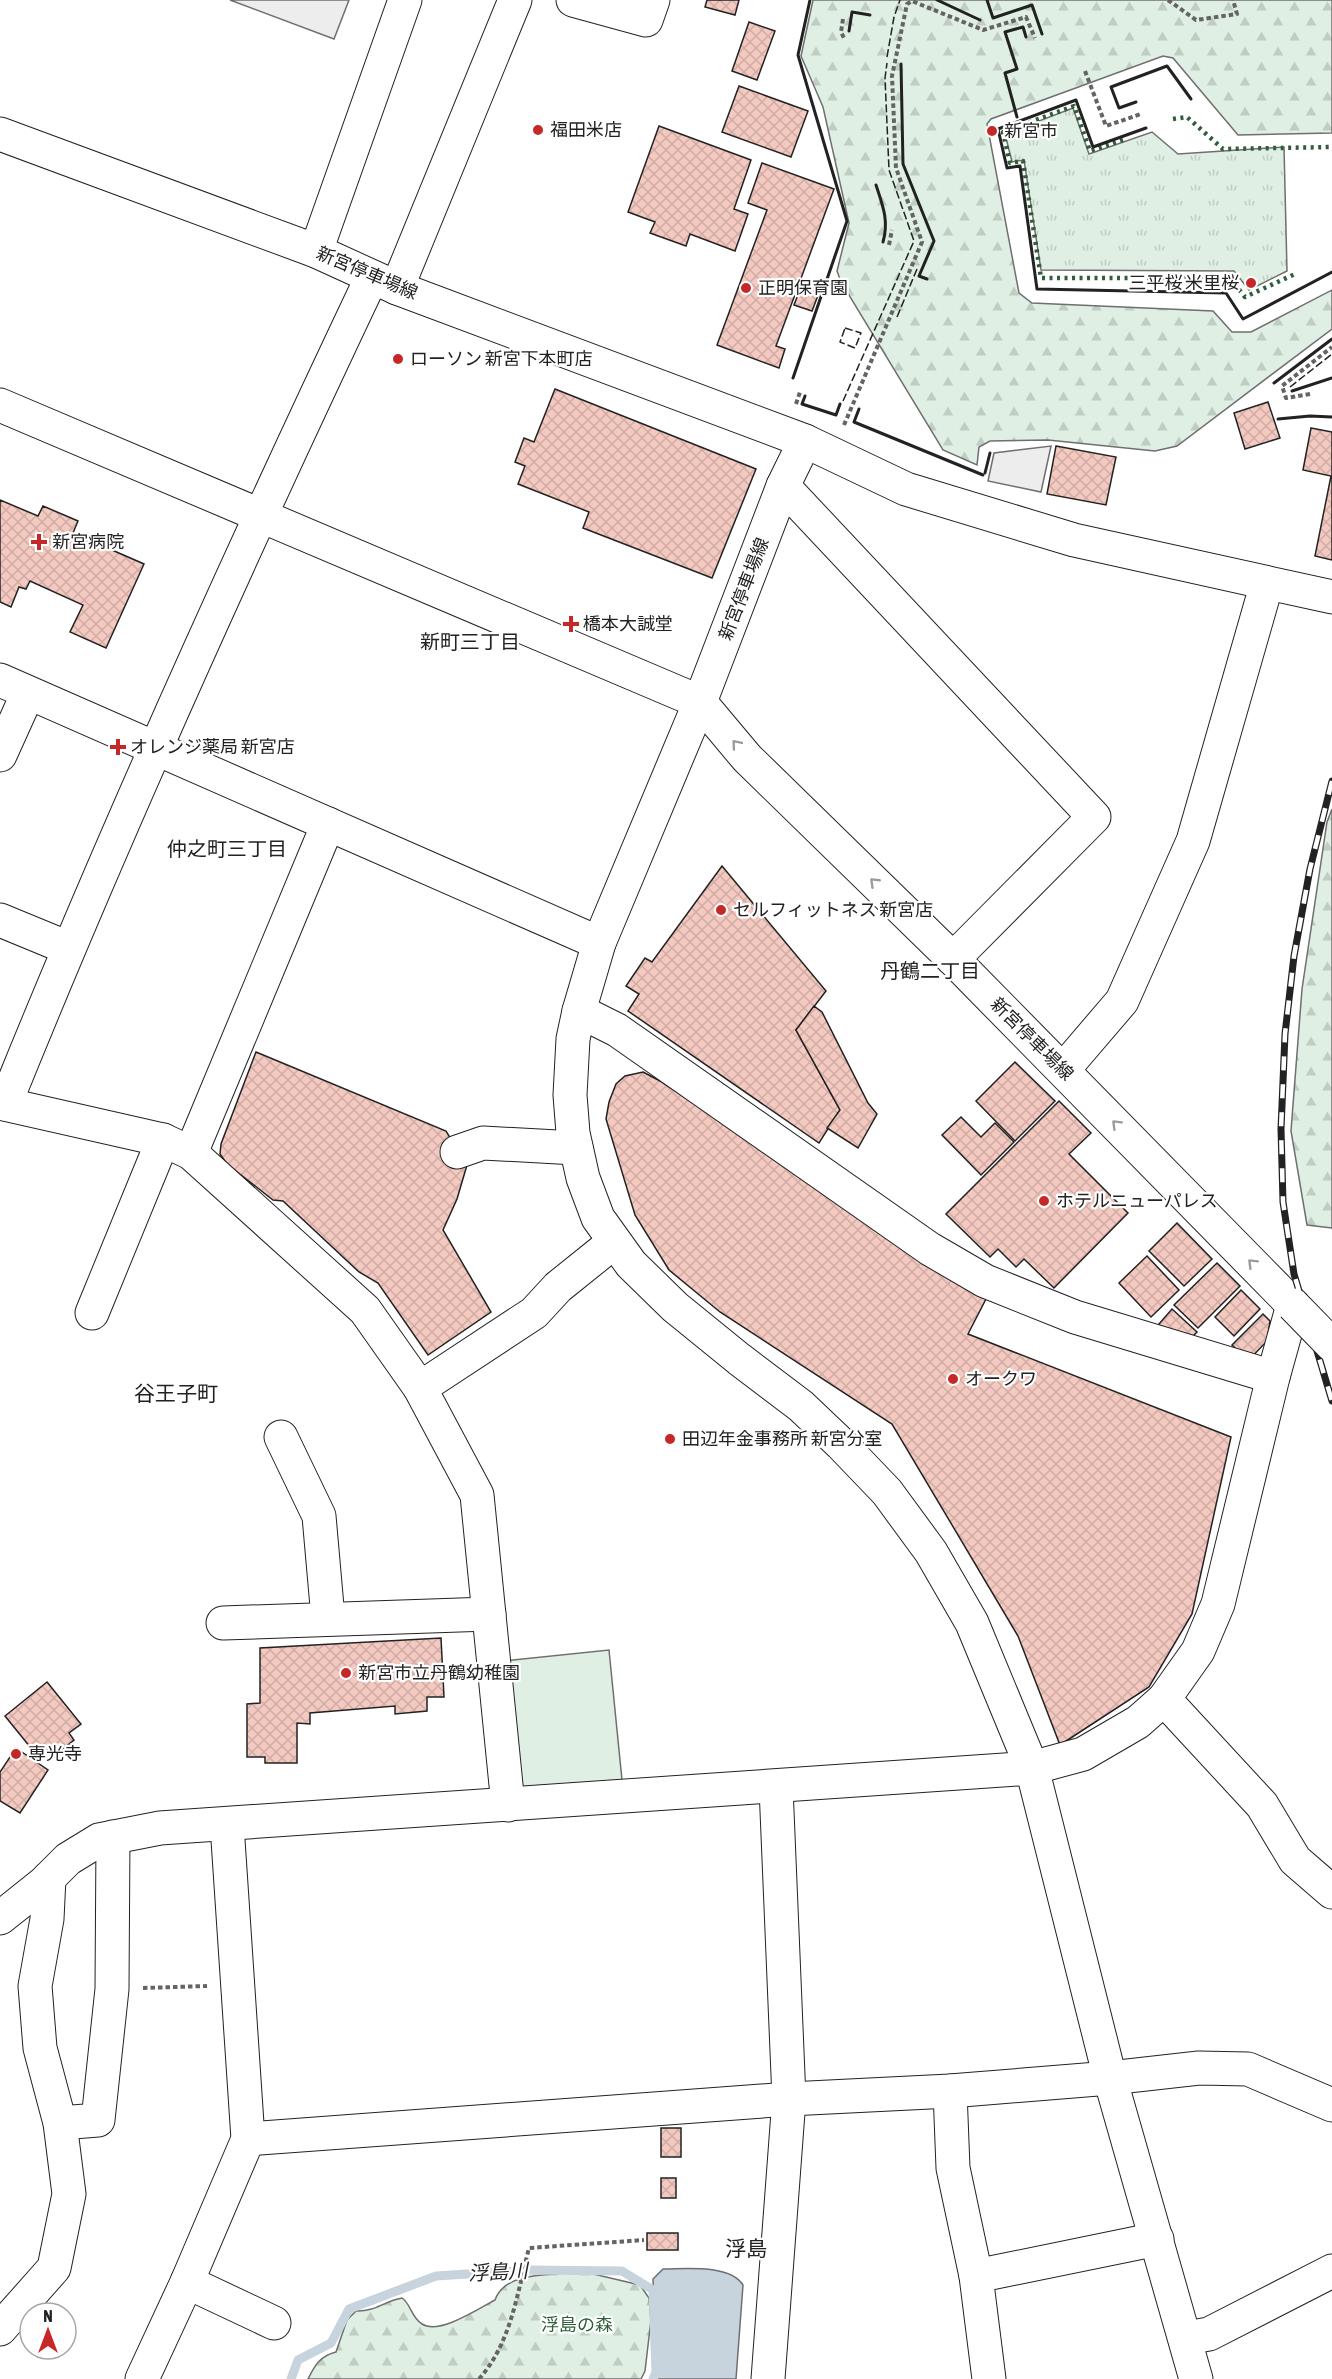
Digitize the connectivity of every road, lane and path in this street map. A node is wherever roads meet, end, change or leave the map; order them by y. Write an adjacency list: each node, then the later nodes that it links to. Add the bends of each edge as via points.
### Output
1 (405, 0): 15 (street)
2 (515, 0): 16 (street)
3 (573, 0): 6 (street)
4 (1168, 0): 5 (path, via 1196,20 1236,14)
5 (1233, 0)
6 (649, 10)
7 (843, 19): 8 (path)
8 (844, 38)
9 (1035, 38): 22 (path, via 1026,17 983,30 912,1 907,4 892,76 896,168 922,242)
10 (1085, 71): 11 (path, via 1106,126)
11 (1142, 114)
12 (0, 134): 15 (street, 新宮停車場線)
13 (892, 230): 14 (path)
14 (889, 245)
15 (316, 251): 16 (street, 新宮停車場線)
16 (385, 282): 23 (street, 新宮停車場線); 25 (street)
17 (1332, 347): 19 (path, via 1282,386 1286,398)
18 (800, 392): 21 (path)
19 (1310, 394)
20 (0, 405): 25 (street)
21 (796, 405)
22 (846, 419)
23 (805, 441): 24 (street, 新宮停車場線); 26 (street, via 906,489 1074,540)
24 (783, 486): 29 (street, 新宮停車場線); 36 (street, via 1094,816)
25 (260, 514): 29 (street); 30 (street)
26 (1267, 583): 27 (street); 38 (street, via 1193,841 1122,1001)
27 (1332, 597)
28 (14, 686): 30 (street); 31 (street)
29 (700, 702): 34 (street); 36 (street, 新宮停車場線, one-way to 29, via 747,758)
30 (156, 749): 32 (street); 35 (street)
31 (0, 755)
32 (328, 824): 34 (street); 40 (street)
33 (0, 920): 35 (street)
34 (599, 943): 37 (street)
35 (68, 948): 39 (street)
36 (953, 959): 38 (street, 新宮停車場線)
37 (579, 1011): 41 (street, via 570,1095); 47 (street, via 617,1030 930,1249 985,1281 1075,1317)
38 (1062, 1070): 44 (street, 新宮停車場線, one-way to 38)
39 (2, 1103): 40 (street)
40 (177, 1146): 45 (street); 48 (street, via 365,1310)
41 (576, 1148): 42 (street, via 483,1143); 43 (street, via 598,1218)
42 (457, 1152)
43 (614, 1242): 48 (street, via 558,1287 534,1313); 54 (street, via 675,1307 801,1406 887,1492 931,1552 972,1623)
44 (1293, 1305): 46 (street, 新宮停車場線, bridge); 47 (street)
45 (92, 1313)
46 (1332, 1345)
47 (1273, 1377): 53 (street, via 1218,1604 1198,1652)
48 (420, 1388): 50 (street, via 477,1495)
49 (281, 1437): 51 (street, via 319,1516)
50 (489, 1614): 51 (street); 56 (street)
51 (327, 1618): 52 (street)
52 (223, 1623)
53 (1164, 1699): 54 (street, via 1138,1722 1083,1754); 60 (street, via 1262,1805 1296,1860)
54 (1032, 1768): 55 (street); 64 (street)
55 (777, 1786): 56 (street); 66 (street)
56 (508, 1805): 57 (street)
57 (227, 1825): 58 (street, via 160,1828); 62 (street)
58 (113, 1837): 59 (street, via 99,1840 68,1859); 63 (street)
59 (49, 1878): 61 (street); 68 (street, via 47,1919 35,1986 40,2048)
60 (1332, 1892)
61 (0, 1918)
62 (238, 1985): 63 (path); 69 (street)
63 (112, 1989): 68 (street, via 98,2120)
64 (1110, 2078): 65 (street); 67 (street, via 1199,2068 1248,2069); 70 (street)
65 (950, 2091): 66 (street); 73 (street, via 953,2168)
66 (789, 2099): 69 (street); 80 (street)
67 (1332, 2105)
68 (60, 2123): 76 (street, via 69,2194 54,2268)
69 (248, 2139): 74 (street)
70 (1157, 2239): 73 (street); 77 (street)
71 (644, 2240): 79 (path, via 529,2248 509,2329 493,2364)
72 (1332, 2271): 77 (street, via 1209,2334)
73 (976, 2276): 81 (street)
74 (187, 2282): 75 (street); 78 (street)
75 (274, 2323)
76 (0, 2329)
77 (1186, 2338): 82 (street)
78 (142, 2379)
79 (479, 2379)
80 (768, 2379)
81 (989, 2379)
82 (1196, 2379)

